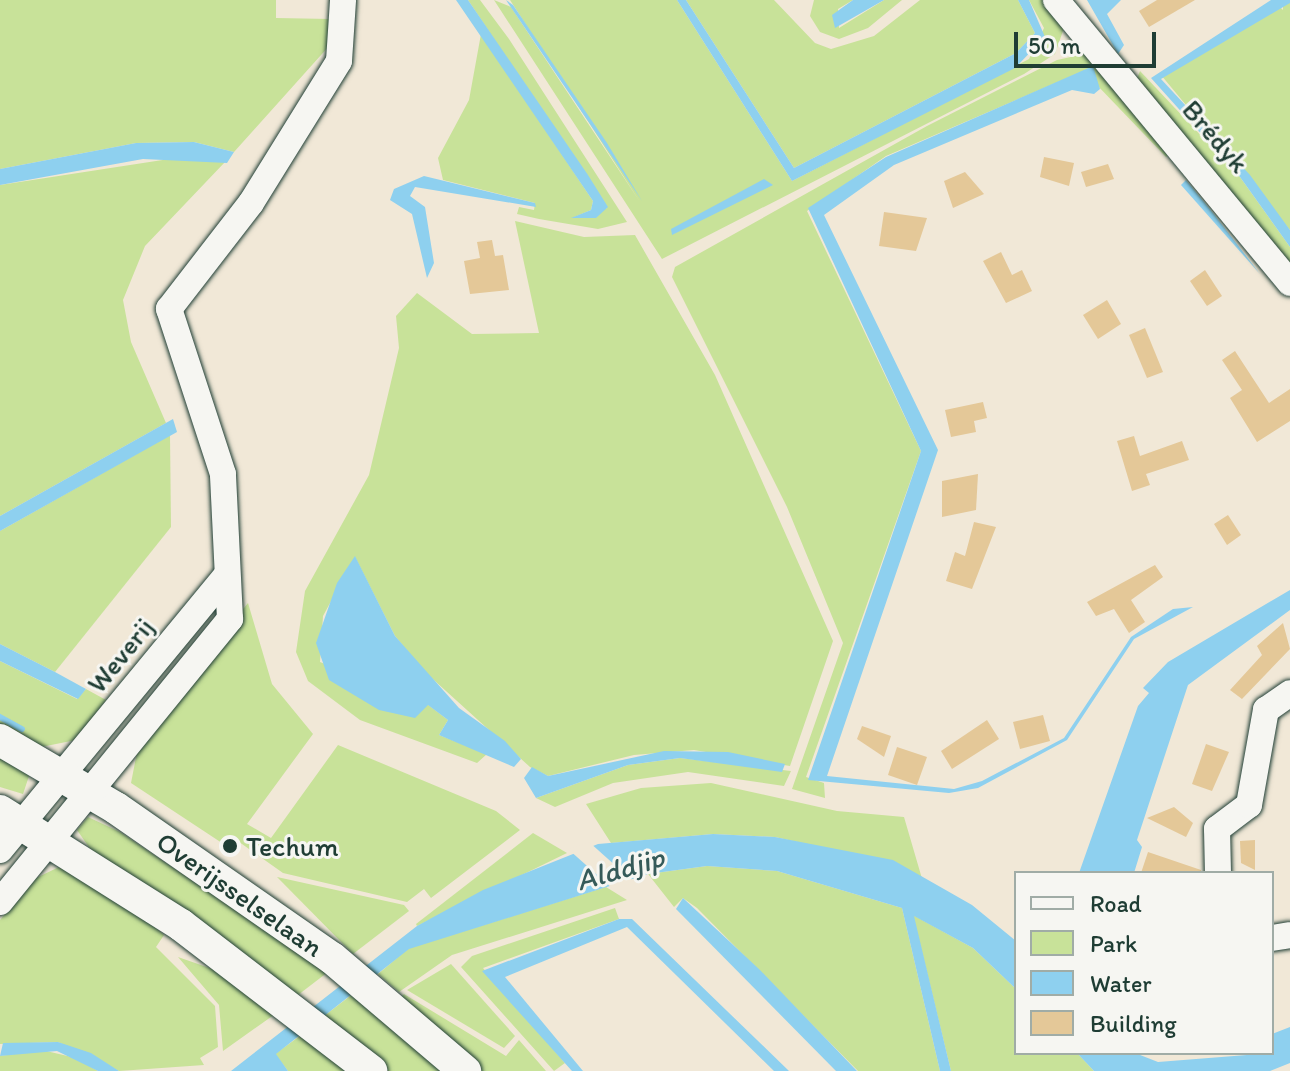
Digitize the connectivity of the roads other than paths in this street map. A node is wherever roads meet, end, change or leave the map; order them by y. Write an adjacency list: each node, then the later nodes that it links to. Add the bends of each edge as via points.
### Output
1 (343, 0): 4 (street, via 339,61 251,203 169,309 223,474)
2 (1056, 0): 3 (street, Brédyk)
3 (1290, 283)
4 (227, 575): 7 (street, Weverij); 8 (street, via 230,619)
5 (1290, 693): 12 (street, via 1266,710 1249,805 1217,829)
6 (0, 740): 7 (main road, Overijsselselaan)
7 (64, 776): 8 (main road, Overijsselselaan); 9 (street, Weverij)
8 (92, 792): 10 (street); 15 (main road, Overijsselselaan, via 332,958)
9 (10, 816): 10 (main road, Overijsselselaan); 11 (street, Weverij)
10 (52, 840): 13 (street); 14 (main road, Overijsselselaan, via 281,998)
11 (0, 850)
12 (1218, 871)
13 (0, 902)
14 (371, 1071)
15 (465, 1071)

